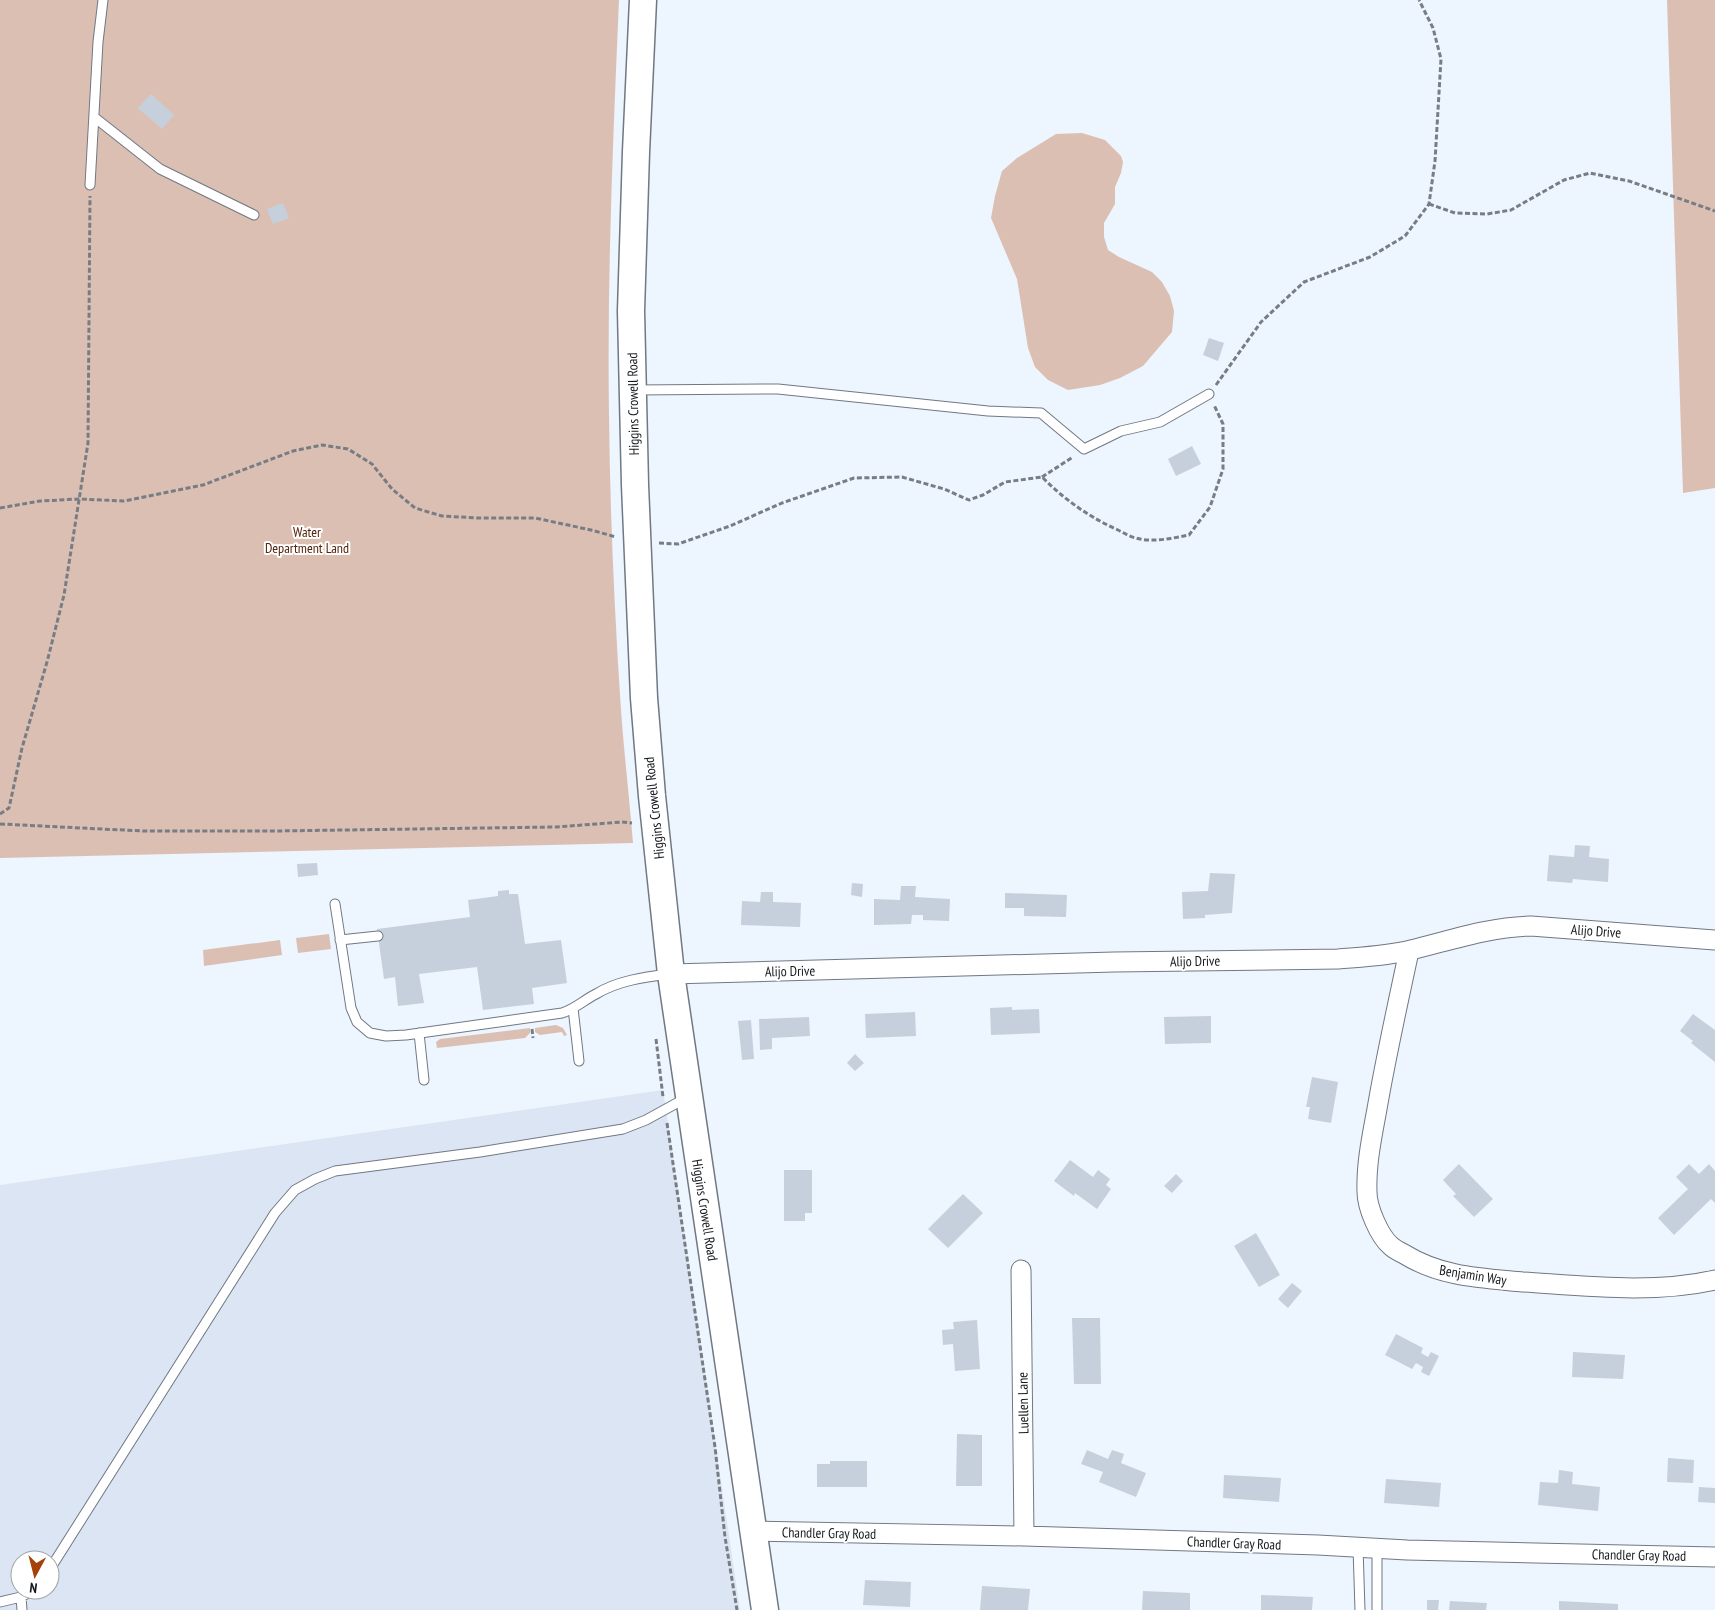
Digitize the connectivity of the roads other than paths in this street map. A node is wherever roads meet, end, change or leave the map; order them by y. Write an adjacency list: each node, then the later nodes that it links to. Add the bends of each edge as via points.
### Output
1 (103, 0): 3 (lane)
2 (643, 0): 6 (main road, Higgins Crowell Road, via 631,311)
3 (94, 117): 4 (lane); 5 (lane, via 160,169)
4 (90, 185)
5 (254, 215)
6 (633, 390): 7 (lane, via 778,389 988,411 1041,412 1084,449 1121,431 1160,422); 13 (main road, Higgins Crowell Road, via 644,698)
7 (1209, 394)
8 (335, 904): 10 (lane)
9 (378, 936): 10 (lane)
10 (340, 940): 15 (lane, via 351,1008 357,1022 378,1035)
11 (1715, 940): 12 (street, Alijo Drive, via 1510,926 1466,934)
12 (1409, 951): 13 (street, Alijo Drive, via 1338,959); 20 (street, Benjamin Way, via 1369,1158 1367,1194 1374,1222 1390,1246 1442,1272 1483,1278 1653,1288)
13 (671, 974): 14 (lane, via 614,986); 18 (main road, Higgins Crowell Road)
14 (574, 1008): 15 (lane, via 562,1013); 16 (lane)
15 (419, 1033): 17 (lane)
16 (579, 1061)
17 (424, 1080)
18 (676, 1097): 21 (main road, Higgins Crowell Road); 25 (lane, via 646,1120 623,1129 335,1172 295,1190 275,1213)
19 (1021, 1270): 22 (street, Luellen Lane)
20 (1715, 1280)
21 (754, 1531): 22 (street, Chandler Gray Road); 27 (main road, Higgins Crowell Road)
22 (1024, 1536): 23 (street, Chandler Gray Road)
23 (1358, 1547): 24 (street, Chandler Gray Road); 28 (lane)
24 (1377, 1548): 26 (street, Chandler Gray Road); 29 (lane)
25 (60, 1553)
26 (1715, 1557)
27 (765, 1610)
28 (1360, 1610)
29 (1377, 1610)

